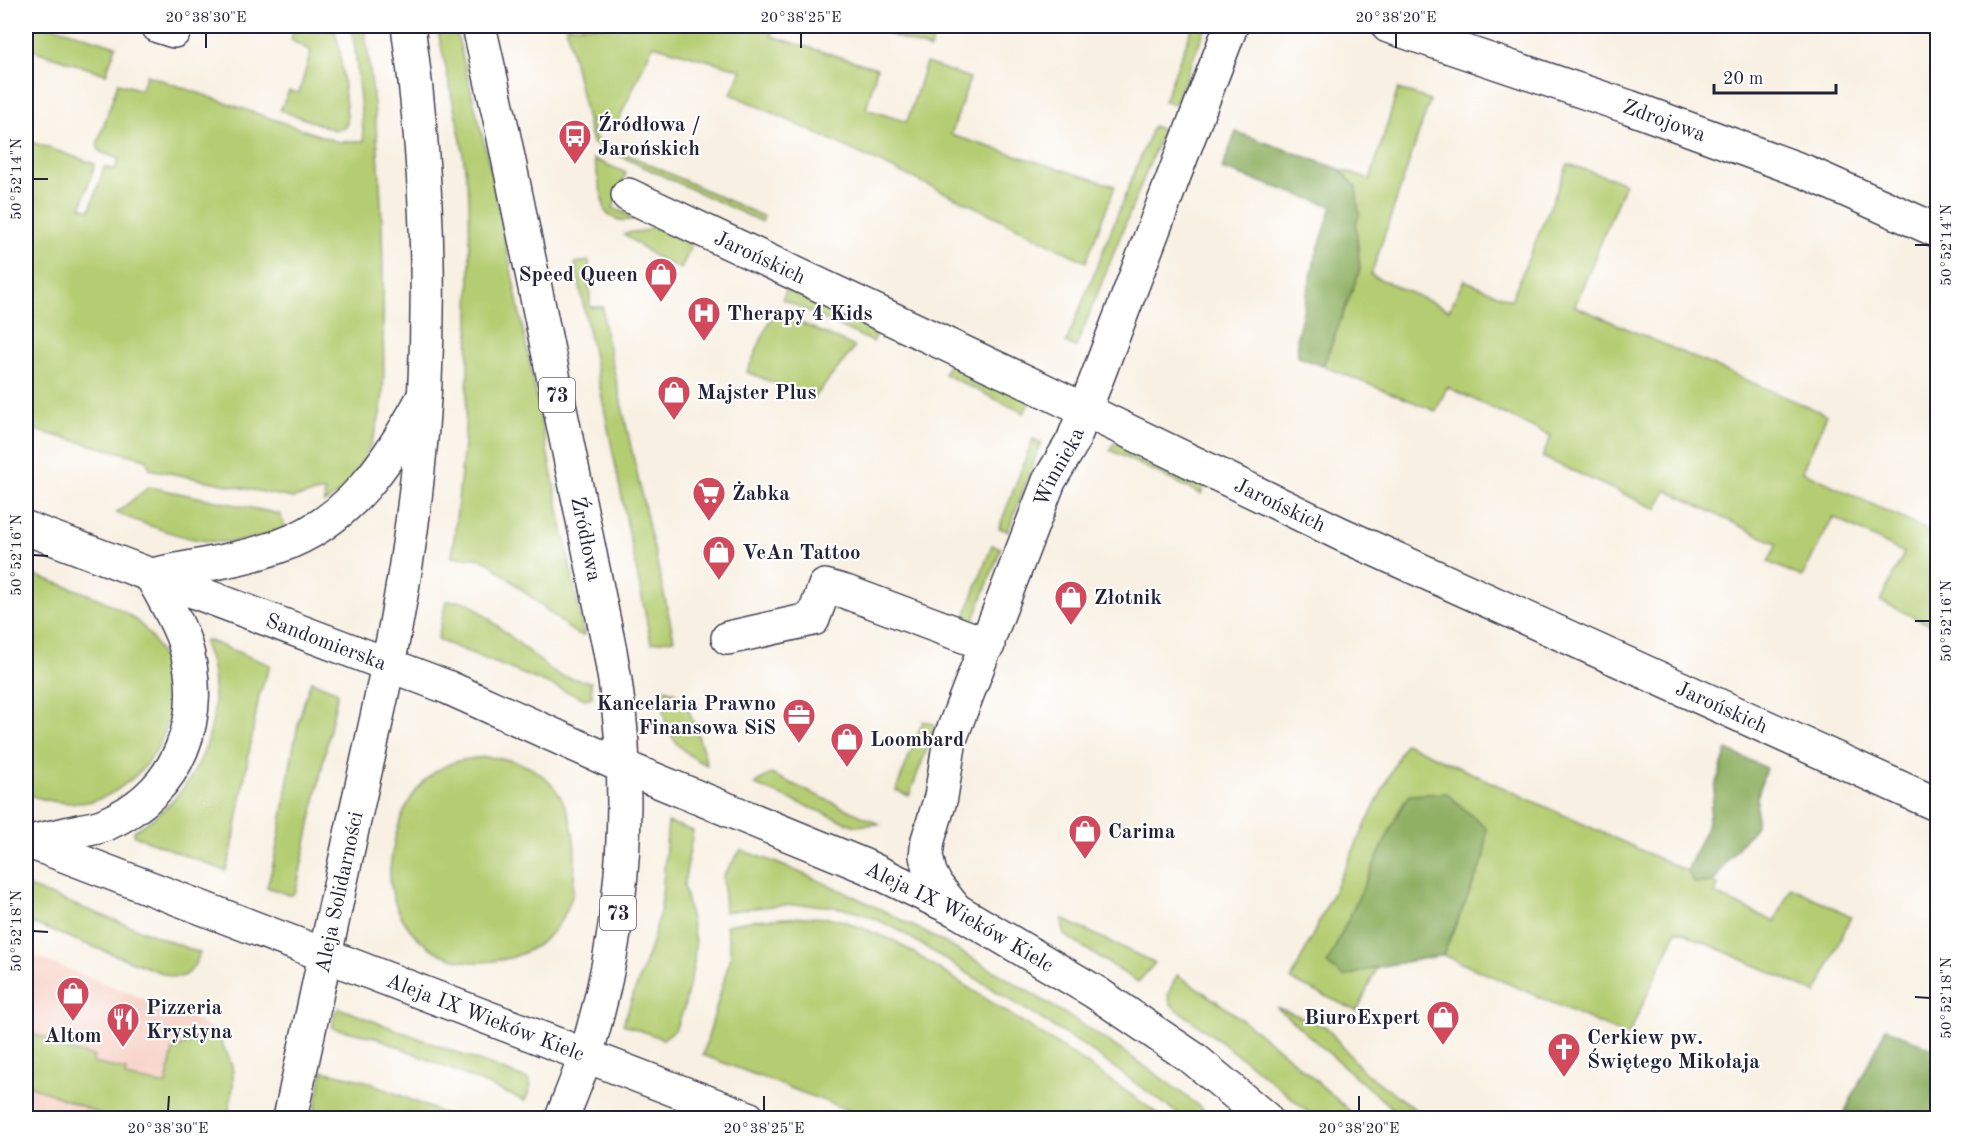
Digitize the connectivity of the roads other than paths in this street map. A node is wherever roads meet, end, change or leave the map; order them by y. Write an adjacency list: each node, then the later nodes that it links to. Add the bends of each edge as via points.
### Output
1 (408, 26): 7 (street, via 425,194 428,285)
2 (479, 26): 14 (street, Źródłowa / 73, via 610,651)
3 (1231, 26): 8 (street, Winnicka)
4 (1388, 26): 6 (street, Zdrojowa, via 1806,172)
5 (628, 195): 8 (street, Jarońskich)
6 (1938, 231)
7 (424, 396): 10 (street, via 369,483 321,526 264,552); 13 (street, via 413,514)
8 (1085, 410): 12 (street, Winnicka, via 1073,441 1053,472); 15 (street, Jarońskich, via 1341,534)
9 (26, 528): 10 (street, Sandomierska)
10 (152, 575): 13 (street, Sandomierska); 16 (street, via 183,640 192,677 186,742 170,773 136,808 105,825)
11 (728, 638): 12 (street, via 813,619 825,586)
12 (988, 645): 17 (street, Winnicka, via 950,739 926,856 936,885)
13 (389, 665): 14 (street, Sandomierska); 18 (street, Aleja Solidarności)
14 (624, 767): 17 (street, Aleja IX Wieków Kielc, via 866,867); 19 (street, Źródłowa / 73, via 623,852 617,915)
15 (1938, 805)
16 (28, 841): 18 (street)
17 (956, 910): 23 (street, Aleja IX Wieków Kielc, via 1095,992 1194,1059)
18 (326, 955): 19 (street, Aleja IX Wieków Kielc); 20 (street, Aleja Solidarności)
19 (586, 1055): 21 (street, 73); 22 (street, Aleja IX Wieków Kielc)
20 (290, 1119)
21 (562, 1119)
22 (748, 1119)
23 (1265, 1119)

